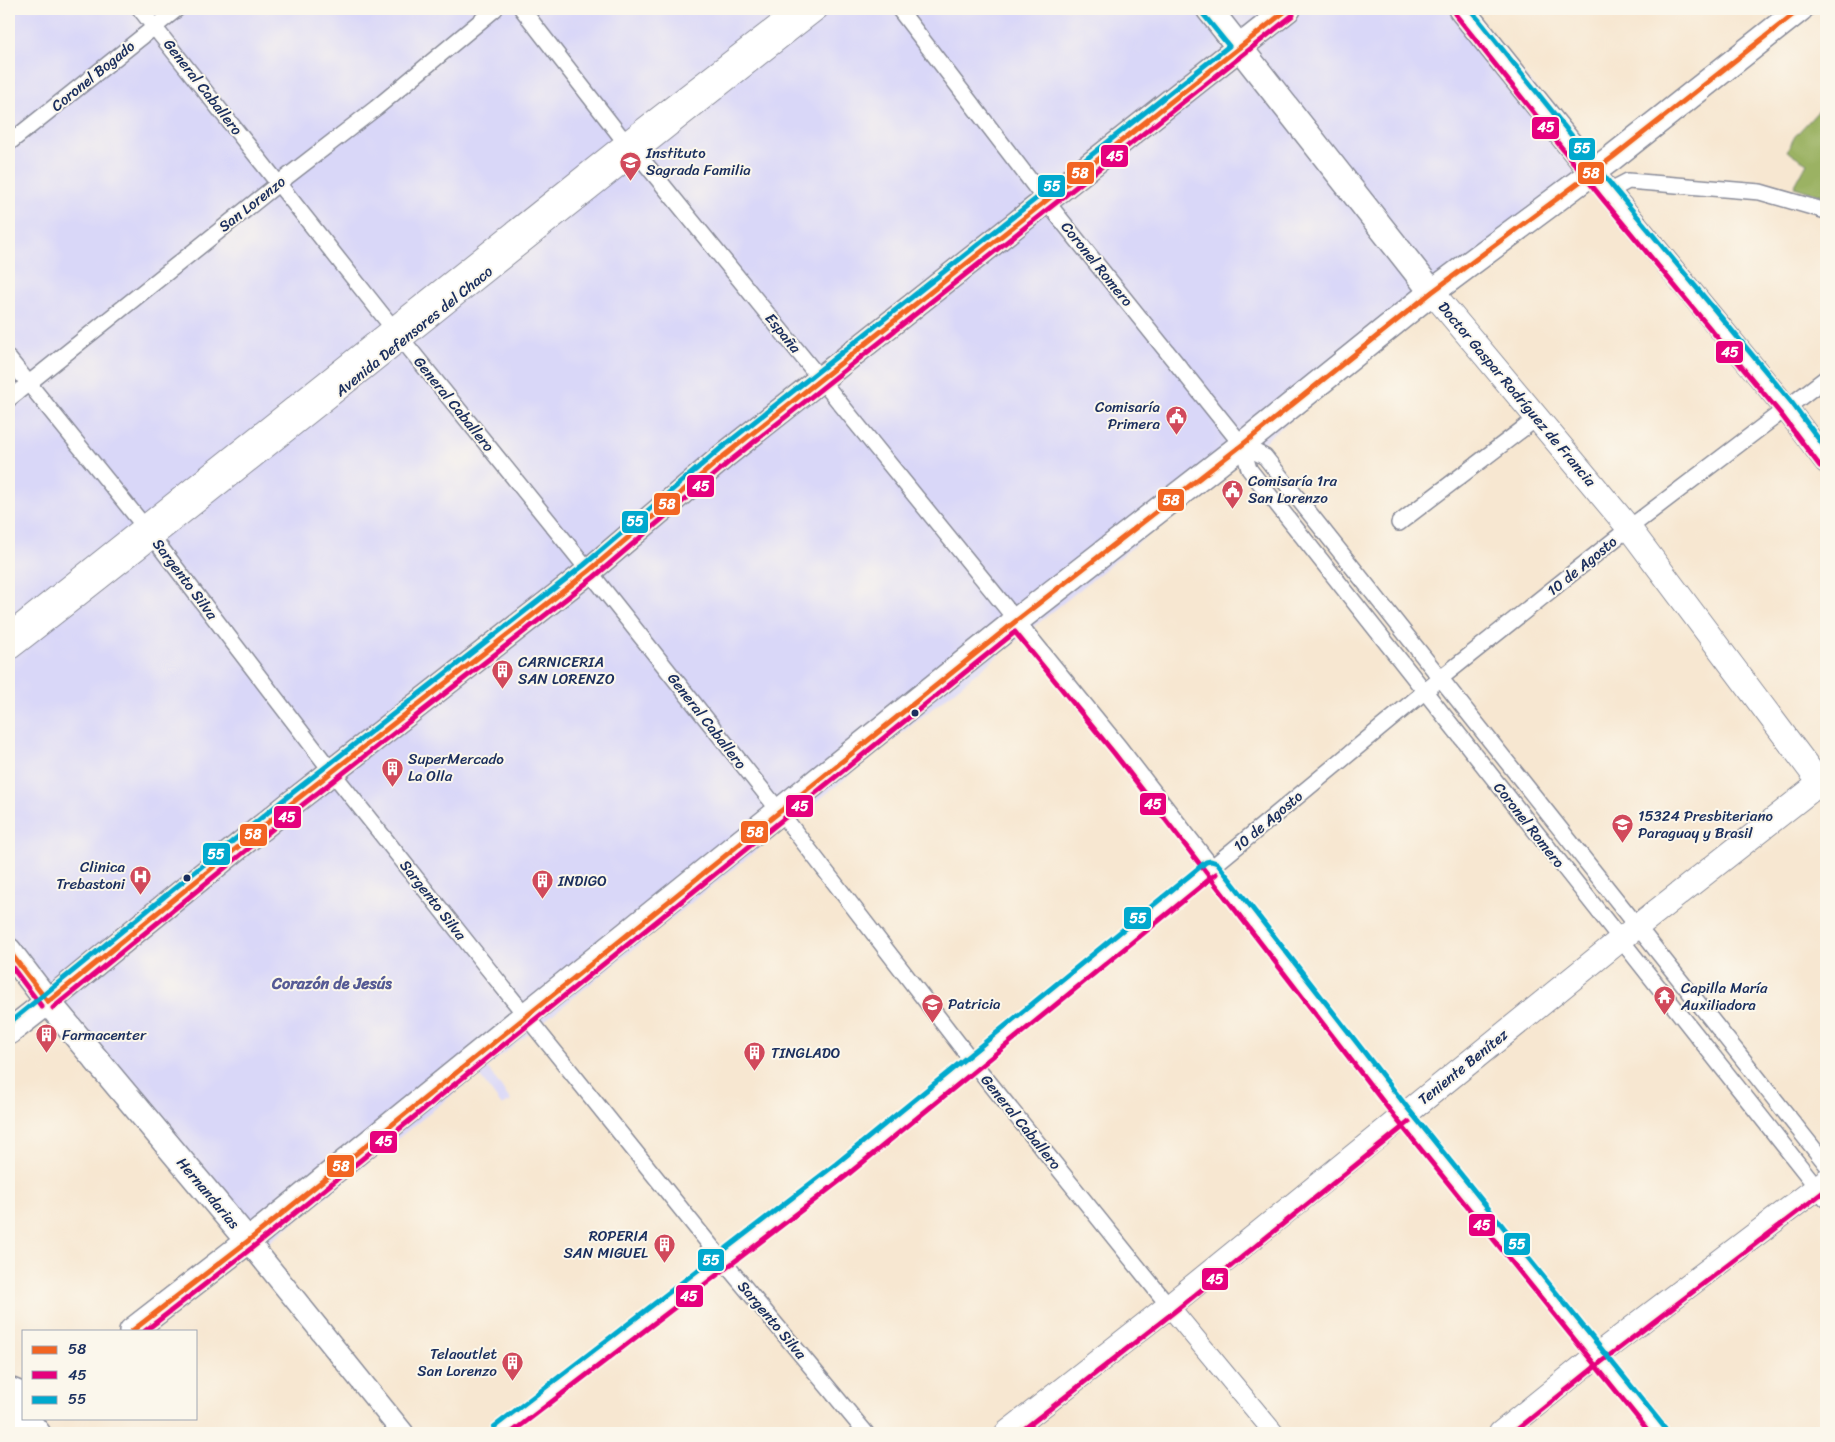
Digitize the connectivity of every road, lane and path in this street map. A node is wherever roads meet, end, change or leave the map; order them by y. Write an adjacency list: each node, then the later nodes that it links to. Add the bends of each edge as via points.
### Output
1 (140, 9): 12 (street, General Caballero)
2 (177, 9): 12 (street, Coronel Bogado)
3 (495, 9): 19 (street, San Lorenzo)
4 (522, 9): 15 (street, España)
5 (797, 9): 15 (street, Avenida Defensores del Chaco)
6 (818, 9): 15 (street, Avenida Defensores del Chaco)
7 (899, 9): 21 (street, Coronel Romero)
8 (1209, 9): 13 (highway, Doctor Gaspar Rodríguez de Francia)
9 (1288, 9): 13 (highway)
10 (1460, 9): 17 (highway)
11 (1800, 9): 16 (highway)
12 (154, 26): 14 (street, Coronel Bogado); 19 (street, General Caballero)
13 (1240, 47): 21 (highway); 23 (highway, Doctor Gaspar Rodríguez de Francia)
14 (9, 143)
15 (631, 147): 24 (street, Avenida Defensores del Chaco); 27 (street, España)
16 (1613, 157): 17 (highway); 18 (street)
17 (1592, 172): 20 (main road); 23 (highway)
18 (1628, 181): 20 (street); 22 (street, via 1760,192)
19 (279, 183): 24 (street, General Caballero); 28 (street, San Lorenzo)
20 (1607, 192): 30 (main road)
21 (1046, 200): 27 (highway); 32 (street, Coronel Romero)
22 (1826, 211)
23 (1432, 292): 31 (main road, Doctor Gaspar Rodríguez de Francia); 32 (highway)
24 (397, 334): 36 (street, Avenida Defensores del Chaco); 37 (street, General Caballero)
25 (9, 359): 28 (street, Sargento Silva)
26 (1826, 378): 30 (street, 10 de Agosto)
27 (821, 379): 37 (highway); 38 (street, España)
28 (28, 382): 29 (street, San Lorenzo); 36 (street, Sargento Silva)
29 (9, 398)
30 (1786, 408): 33 (main road); 35 (street, 10 de Agosto)
31 (1537, 418): 34 (street); 35 (main road, Doctor Gaspar Rodríguez de Francia)
32 (1242, 445): 38 (highway); 41 (street, Coronel Romero, via 1265,456); 42 (street, Coronel Romero, via 1249,469)
33 (1826, 461)
34 (1399, 523)
35 (1629, 528): 41 (street, 10 de Agosto); 44 (main road, Doctor Gaspar Rodríguez de Francia)
36 (149, 532): 39 (street, Avenida Defensores del Chaco); 40 (street, Avenida Defensores del Chaco); 43 (street, Sargento Silva)
37 (589, 571): 43 (highway); 45 (street, General Caballero)
38 (1016, 621): 45 (highway); 46 (street, España, via 1120,748)
39 (9, 634)
40 (9, 651)
41 (1441, 678): 42 (street, 10 de Agosto); 47 (street, Coronel Romero)
42 (1424, 692): 46 (street, 10 de Agosto); 47 (street, Coronel Romero)
43 (332, 772): 49 (highway); 50 (street, Sargento Silva)
44 (1824, 784): 47 (main road, Teniente Benítez)
45 (780, 812): 50 (highway); 52 (street, General Caballero)
46 (1211, 868): 52 (street, 10 de Agosto); 53 (street, España)
47 (1629, 934): 53 (main road, Teniente Benítez); 54 (street, Coronel Romero); 55 (street, Coronel Romero)
48 (9, 951): 49 (highway, Hernandarias)
49 (48, 1002): 51 (highway); 56 (highway, Hernandarias)
50 (525, 1016): 56 (highway); 57 (street, Sargento Silva)
51 (9, 1032)
52 (972, 1061): 57 (street, 10 de Agosto, via 841,1170); 58 (street, General Caballero)
53 (1404, 1116): 58 (main road, Teniente Benítez); 60 (street, España)
54 (1826, 1164)
55 (1823, 1190): 60 (main road)
56 (248, 1241): 59 (highway); 68 (main road, Hernandarias)
57 (724, 1261): 69 (street, 10 de Agosto); 70 (street, Sargento Silva)
58 (1169, 1306): 71 (main road, Teniente Benítez); 72 (street, General Caballero)
59 (133, 1330)
60 (1596, 1356): 73 (main road); 74 (street, España)
61 (9, 1392): 62 (highway); 63 (main road)
62 (22, 1395)
63 (22, 1409)
64 (24, 1420): 66 (main road)
65 (29, 1420): 67 (main road)
66 (9, 1431)
67 (40, 1433)
68 (402, 1433)
69 (499, 1433)
70 (866, 1433)
71 (1008, 1433)
72 (1274, 1433)
73 (1501, 1433)
74 (1659, 1433)

